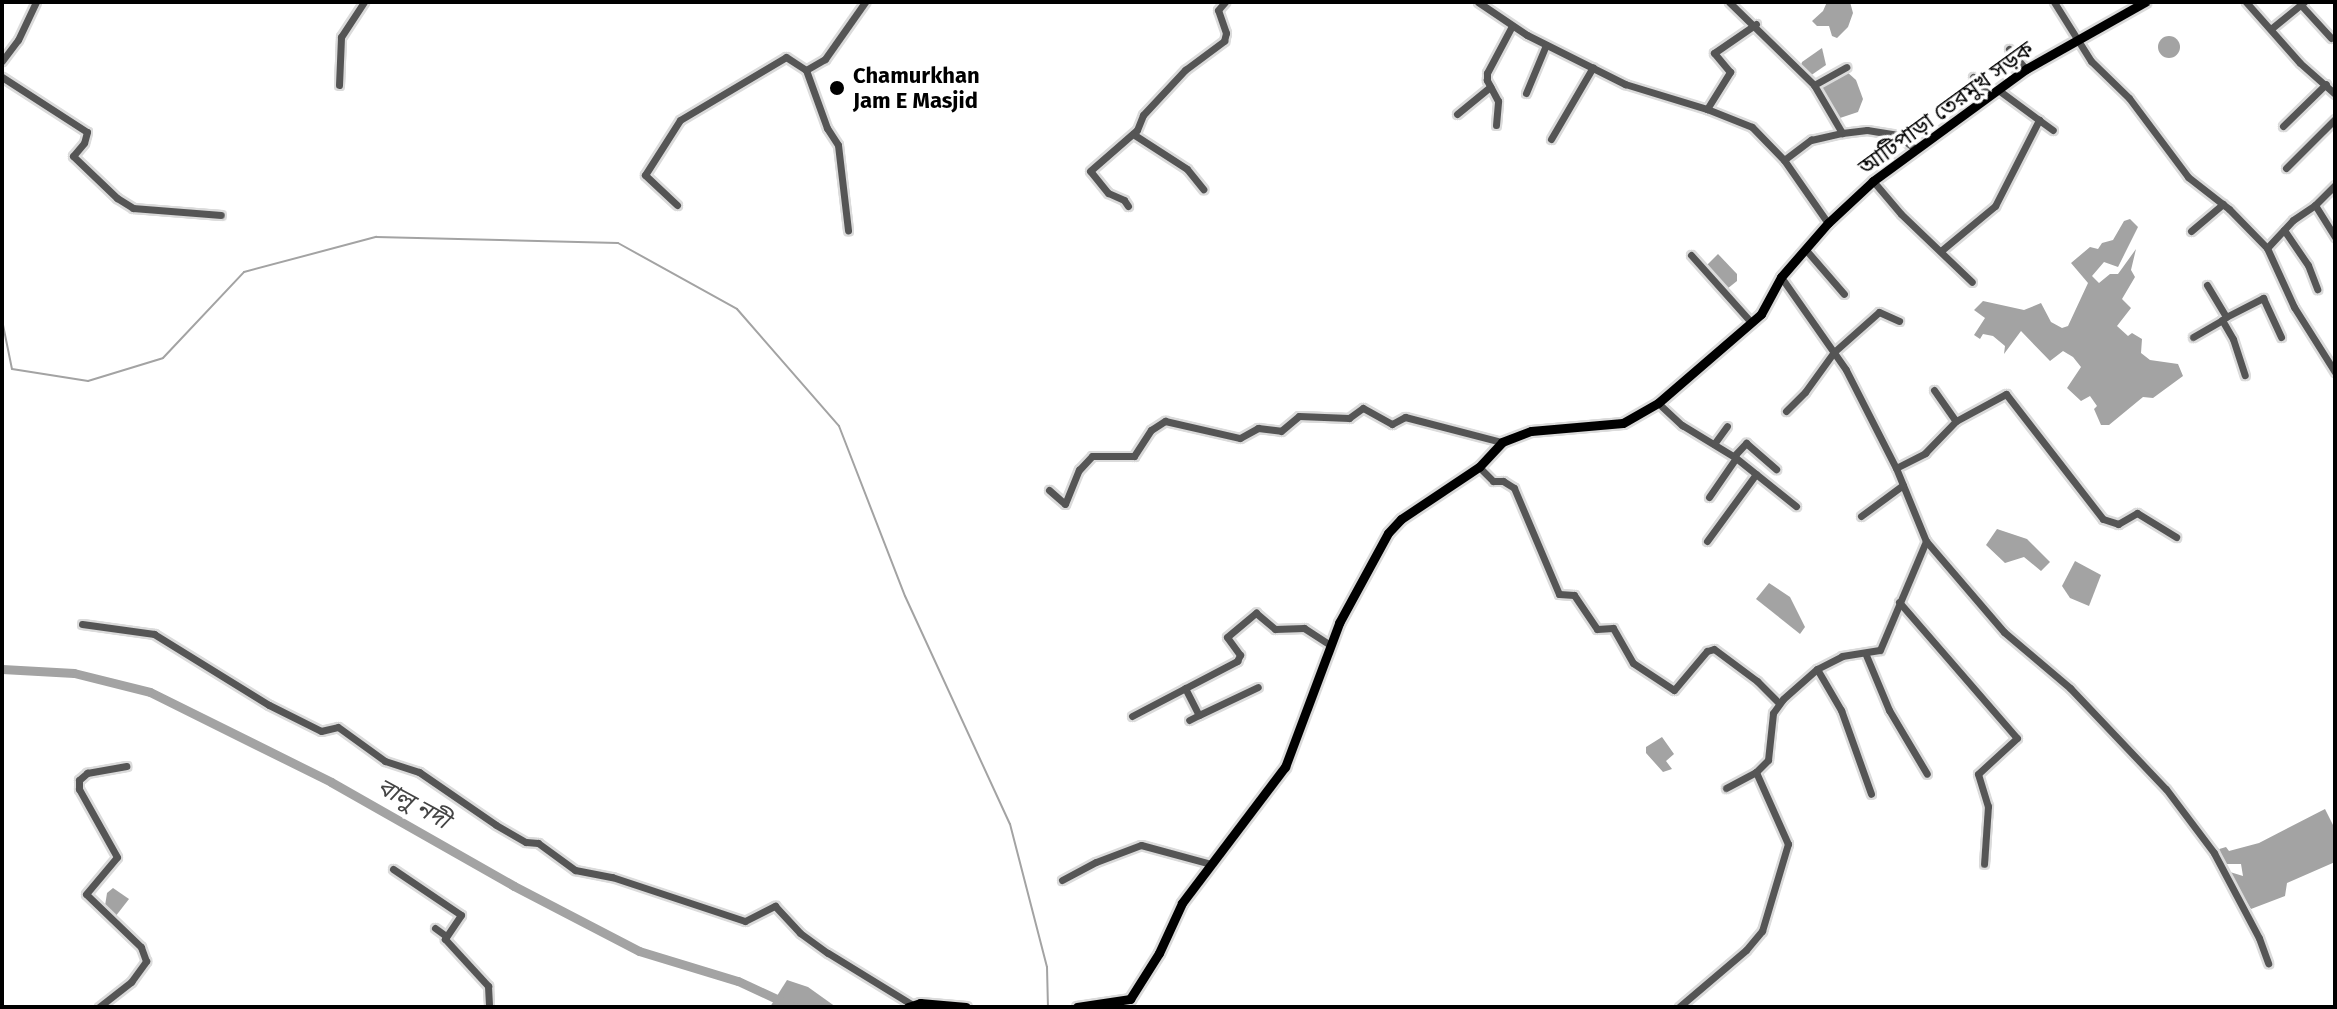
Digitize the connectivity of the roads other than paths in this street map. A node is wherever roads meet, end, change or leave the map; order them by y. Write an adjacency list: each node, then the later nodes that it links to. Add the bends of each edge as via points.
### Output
1 (36, 2): 18 (street)
2 (364, 2): 26 (street, via 341,37)
3 (865, 2): 22 (street, via 836,47)
4 (1225, 2): 40 (street, via 1218,10 1224,41 1185,70 1143,115)
5 (1478, 2): 12 (street)
6 (1729, 2): 11 (street)
7 (2054, 2): 15 (street)
8 (2145, 2): 15 (main road, আটিপাড়া তেরমুখ সড়ক)
9 (2246, 2): 13 (street)
10 (2302, 3): 13 (street); 14 (street)
11 (1756, 24): 27 (street); 32 (street, via 1714,53 1730,72)
12 (1512, 26): 16 (street); 28 (street, via 1489,67)
13 (2272, 28): 25 (street, via 2300,63)
14 (2331, 38)
15 (2075, 40): 21 (main road, আটিপাড়া তেরমুখ সড়ক); 48 (street, via 2129,98 2188,177)
16 (1546, 45): 19 (street); 30 (street)
17 (2009, 49): 21 (street)
18 (2, 61)
19 (1593, 67): 32 (street, via 1654,95); 41 (street)
20 (1846, 67): 27 (street)
21 (2026, 69): 29 (main road, আটিপাড়া তেরমুখ সড়ক)
22 (806, 70): 49 (street, via 786,57 680,120 645,175); 54 (street, via 838,145)
23 (2, 77): 52 (street, via 87,132 73,156 133,208)
24 (1973, 77): 29 (street)
25 (2326, 84): 31 (street); 37 (street)
26 (339, 85)
27 (1814, 85): 39 (street)
28 (1490, 87): 33 (street); 36 (street, via 1498,101)
29 (1993, 91): 35 (street); 42 (main road, আটিপাড়া তেরমুখ সড়ক)
30 (1526, 93)
31 (2335, 94)
32 (1707, 109): 43 (street, via 1752,127)
33 (1457, 114)
34 (2335, 119): 44 (street)
35 (2039, 120): 38 (street); 60 (street, via 1995,206)
36 (1496, 125)
37 (2283, 126)
38 (2053, 130)
39 (1842, 133): 42 (street, via 1897,135); 43 (street, via 1819,137)
40 (1133, 134): 47 (street, via 1187,169); 51 (street, via 1090,171)
41 (1551, 139)
42 (1914, 148): 45 (main road, আটিপাড়া তেরমুখ সড়ক)
43 (1784, 160): 53 (street)
44 (2286, 168)
45 (1873, 181): 53 (main road, আটিপাড়া তেরমুখ সড়ক); 60 (street)
46 (2335, 185): 50 (street)
47 (1203, 189)
48 (2223, 204): 56 (street); 58 (street)
49 (677, 205)
50 (2315, 205): 55 (street); 57 (street)
51 (1128, 206)
52 (221, 215)
53 (1828, 223): 59 (main road, আটিপাড়া তেরমুখ সড়ক)
54 (848, 230)
55 (2284, 230): 58 (street); 65 (street)
56 (2191, 231)
57 (2335, 237)
58 (2267, 248): 73 (street, via 2294,307)
59 (1806, 250): 62 (main road, আটিপাড়া তেরমুখ সড়ক); 66 (street)
60 (1942, 250): 63 (street)
61 (1691, 255): 69 (street)
62 (1781, 277): 69 (main road, আটিপাড়া তেরমুখ সড়ক); 72 (street)
63 (1972, 282)
64 (2207, 285): 67 (street)
65 (2317, 289)
66 (1844, 294)
67 (2224, 318): 70 (street); 71 (street, via 2263,298); 74 (street)
68 (1899, 321): 72 (street, via 1879,312)
69 (1751, 322): 76 (main road, আটিপাড়া তেরমুখ সড়ক)
70 (2193, 337)
71 (2281, 337)
72 (1834, 352): 77 (street); 84 (street)
73 (2335, 372)
74 (2245, 375)
75 (1934, 390): 78 (street)
76 (1658, 403): 80 (main road, আটিপাড়া তেরমুখ সড়ক, via 1623,423 1531,431); 81 (street)
77 (1786, 411)
78 (1956, 421): 84 (street, via 1925,453); 92 (street, via 2006,394 2103,519 2118,524 2141,513)
79 (1727, 426): 81 (street)
80 (1502, 442): 83 (main road); 88 (street, via 1405,417 1392,424 1363,408 1349,418 1299,416 1281,431 1258,428 1240,438 1165,421 1151,430 1134,456 1092,456 1079,470 1065,504)
81 (1714, 444): 82 (street)
82 (1735, 457): 85 (street, via 1746,443); 86 (street); 89 (street)
83 (1479, 467): 97 (main road, via 1417,506 1388,533); 102 (street, via 1493,481 1514,488 1559,594 1574,595 1597,629 1613,628 1633,663 1674,690 1714,649)
84 (1896, 468): 87 (street)
85 (1776, 469)
86 (1756, 474): 90 (street); 93 (street)
87 (1903, 485): 91 (street); 94 (street)
88 (1049, 490)
89 (1709, 497)
90 (1796, 506)
91 (1861, 516)
92 (2176, 537)
93 (1707, 541)
94 (1926, 541): 95 (street); 117 (street, via 2004,632 2070,688 2166,789 2214,853)
95 (1899, 602): 98 (street, via 1883,646); 112 (street, via 2017,738 1978,774 1988,806)
96 (82, 624): 120 (street, via 154,634 269,705 321,731 338,727 385,761 419,772 575,870 745,921 775,906 818,947)
97 (1330, 645): 101 (street, via 1304,628 1275,629 1256,613 1227,637 1240,655 1237,661); 111 (main road, via 1285,767)
98 (1866, 655): 99 (street, via 1842,656); 108 (street, via 1889,710)
99 (1817, 669): 102 (street); 110 (street, via 1841,710)
100 (1258, 687): 103 (street)
101 (1185, 688): 103 (street); 104 (street)
102 (1779, 703): 107 (street, via 1771,717 1768,760)
103 (1199, 715): 105 (street)
104 (1132, 716)
105 (1189, 720)
106 (126, 766): 121 (street, via 87,773 79,780 117,857 86,894 141,947 146,961 131,982)
107 (1756, 772): 109 (street); 125 (street, via 1788,844 1762,931)
108 (1927, 774)
109 (1726, 788)
110 (1871, 794)
111 (1211, 864): 114 (street, via 1141,845); 118 (main road, via 1182,903)
112 (1984, 864)
113 (393, 869): 116 (street, via 461,915)
114 (1062, 880)
115 (435, 928): 116 (street)
116 (446, 936): 122 (street, via 488,986)
117 (2268, 963)
118 (1128, 1003): 124 (main road)
119 (929, 1005): 120 (main road); 123 (main road)
120 (910, 1006)
121 (99, 1007)
122 (489, 1007)
123 (966, 1007)
124 (1077, 1007)
125 (1679, 1007)

